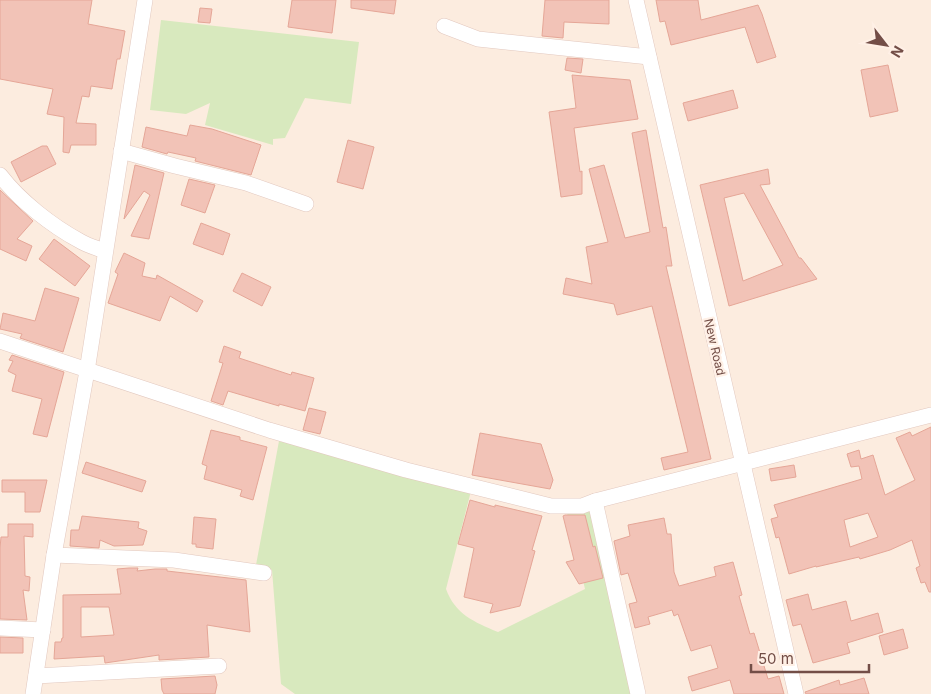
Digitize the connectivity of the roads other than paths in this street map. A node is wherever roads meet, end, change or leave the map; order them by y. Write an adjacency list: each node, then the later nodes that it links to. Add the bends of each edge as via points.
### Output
1 (144, 0): 5 (street)
2 (636, 0): 4 (street, New Road)
3 (444, 26): 4 (street, via 478,39)
4 (649, 57): 12 (street, New Road)
5 (121, 151): 7 (street, via 246,183); 8 (street)
6 (0, 175): 8 (street, via 20,197 56,225 81,242)
7 (306, 204)
8 (106, 251): 10 (street)
9 (0, 342): 10 (street)
10 (87, 371): 13 (street, via 406,470 551,506 582,506); 14 (street)
11 (931, 415): 12 (street)
12 (741, 463): 13 (street); 22 (street, New Road)
13 (595, 501): 21 (street)
14 (54, 555): 15 (street, via 174,560); 17 (street)
15 (264, 573)
16 (0, 628): 17 (street)
17 (42, 630): 19 (street)
18 (218, 666): 19 (street)
19 (36, 676): 20 (street)
20 (33, 694)
21 (638, 694)
22 (796, 694)

